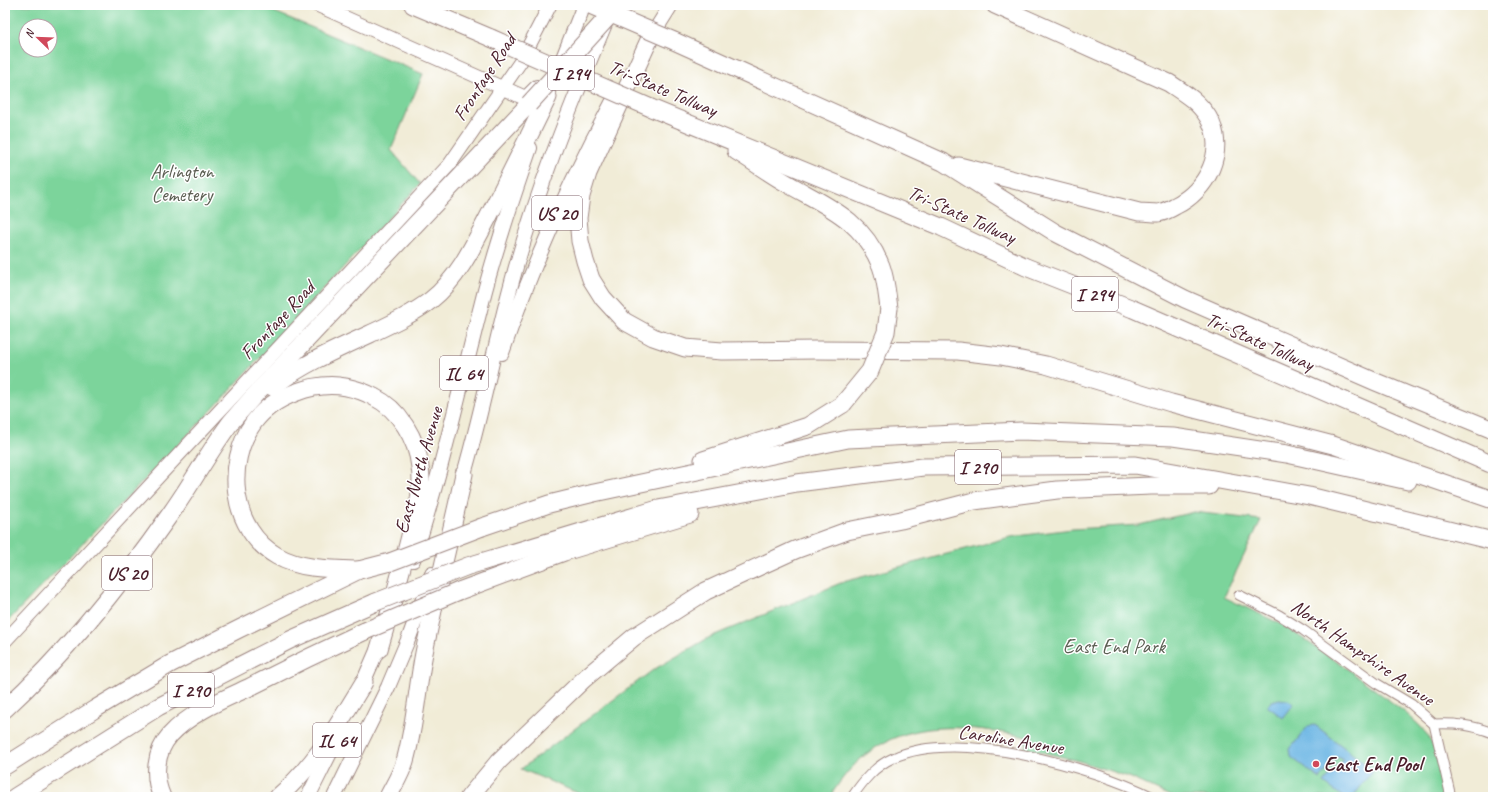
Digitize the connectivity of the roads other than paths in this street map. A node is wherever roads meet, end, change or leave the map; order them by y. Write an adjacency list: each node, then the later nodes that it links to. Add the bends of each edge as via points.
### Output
1 (317, 5): 11 (street)
2 (413, 5): 13 (highway, Tri-State Tollway / I 294, bridge)
3 (550, 5): 11 (street, Frontage Road, via 521,61)
4 (584, 5): 12 (main road, IL 64)
5 (590, 5): 14 (highway, Tri-State Tollway / I 294, bridge)
6 (613, 5): 17 (main road, IL 64, via 556,146 529,222)
7 (619, 5): 15 (highway, US 20, bridge)
8 (671, 5): 10 (main road, US 20)
9 (995, 5): 14 (highway, via 1169,83 1194,100 1208,118 1216,136 1216,154 1211,170 1200,187 1187,200 1158,213 1140,212)
10 (650, 38): 17 (main road, US 20, via 616,94 564,196 509,333); 23 (highway, via 588,173 578,218 585,261 591,279 602,298 624,321 652,337 685,348 722,351 958,351 1001,356 1046,365 1171,403 1333,445)
11 (502, 88): 12 (main road, via 527,98); 27 (street, Frontage Road, via 450,164)
12 (543, 92): 15 (highway, via 480,232 446,286 411,313 294,370 253,400); 28 (main road, East North Avenue / IL 64, via 525,163 481,305 429,512 408,575)
13 (696, 125): 18 (highway, Tri-State Tollway / I 294); 22 (highway, bridge, via 848,219 866,239 881,267 889,308 886,332 870,371 843,404 808,426)
14 (943, 162): 16 (highway, Tri-State Tollway / I 294, via 1056,233 1185,299)
15 (231, 422): 30 (highway, US 20, via 172,512 136,561 52,662)
16 (1493, 430)
17 (474, 436): 19 (main road, US 20)
18 (1493, 465)
19 (464, 474): 38 (main road, IL 64, via 435,567 410,635); 39 (highway, US 20, via 428,634 411,734 398,778)
20 (797, 483): 21 (highway, I 290, via 923,467 1135,465); 34 (highway, I 290, bridge, via 658,510 468,566 376,602 290,640 158,707); 35 (highway, bridge, via 572,550 459,591 365,631 238,692 181,724 169,736 156,764)
21 (1256, 486): 24 (highway, I 290, via 1309,496); 40 (highway, via 1151,486 1057,490 974,501 847,531 795,550 706,591 634,637 544,717 499,761)
22 (594, 493): 23 (highway, I 290, via 848,439 1020,431 1173,437 1287,454); 25 (highway, I 290, bridge, via 549,504 390,562)
23 (1492, 500)
24 (1493, 541)
25 (359, 570): 28 (highway, via 315,567 278,556 263,546 252,533 242,514 235,476 244,439 254,422 271,406 308,389 346,387 377,398 394,412 407,428 415,447 420,466 419,503); 33 (highway, I 290, via 170,664)
26 (1240, 595): 31 (street, North Hampshire Avenue, via 1303,630 1376,683 1411,704)
27 (5, 641)
28 (379, 648): 29 (main road, East North Avenue / IL 64)
29 (364, 682): 36 (highway, via 331,737 310,765); 37 (main road, East North Avenue / IL 64)
30 (5, 709)
31 (1434, 724): 32 (street, North Hampshire Avenue, via 1465,724); 43 (street)
32 (1493, 733)
33 (5, 766)
34 (15, 797)
35 (162, 797)
36 (278, 797)
37 (308, 797)
38 (334, 797)
39 (388, 797)
40 (469, 797)
41 (852, 797): 42 (street, Caroline Avenue, via 877,768 893,758 914,750 959,747 1019,755 1065,765 1119,782)
42 (1153, 797)
43 (1450, 797)

